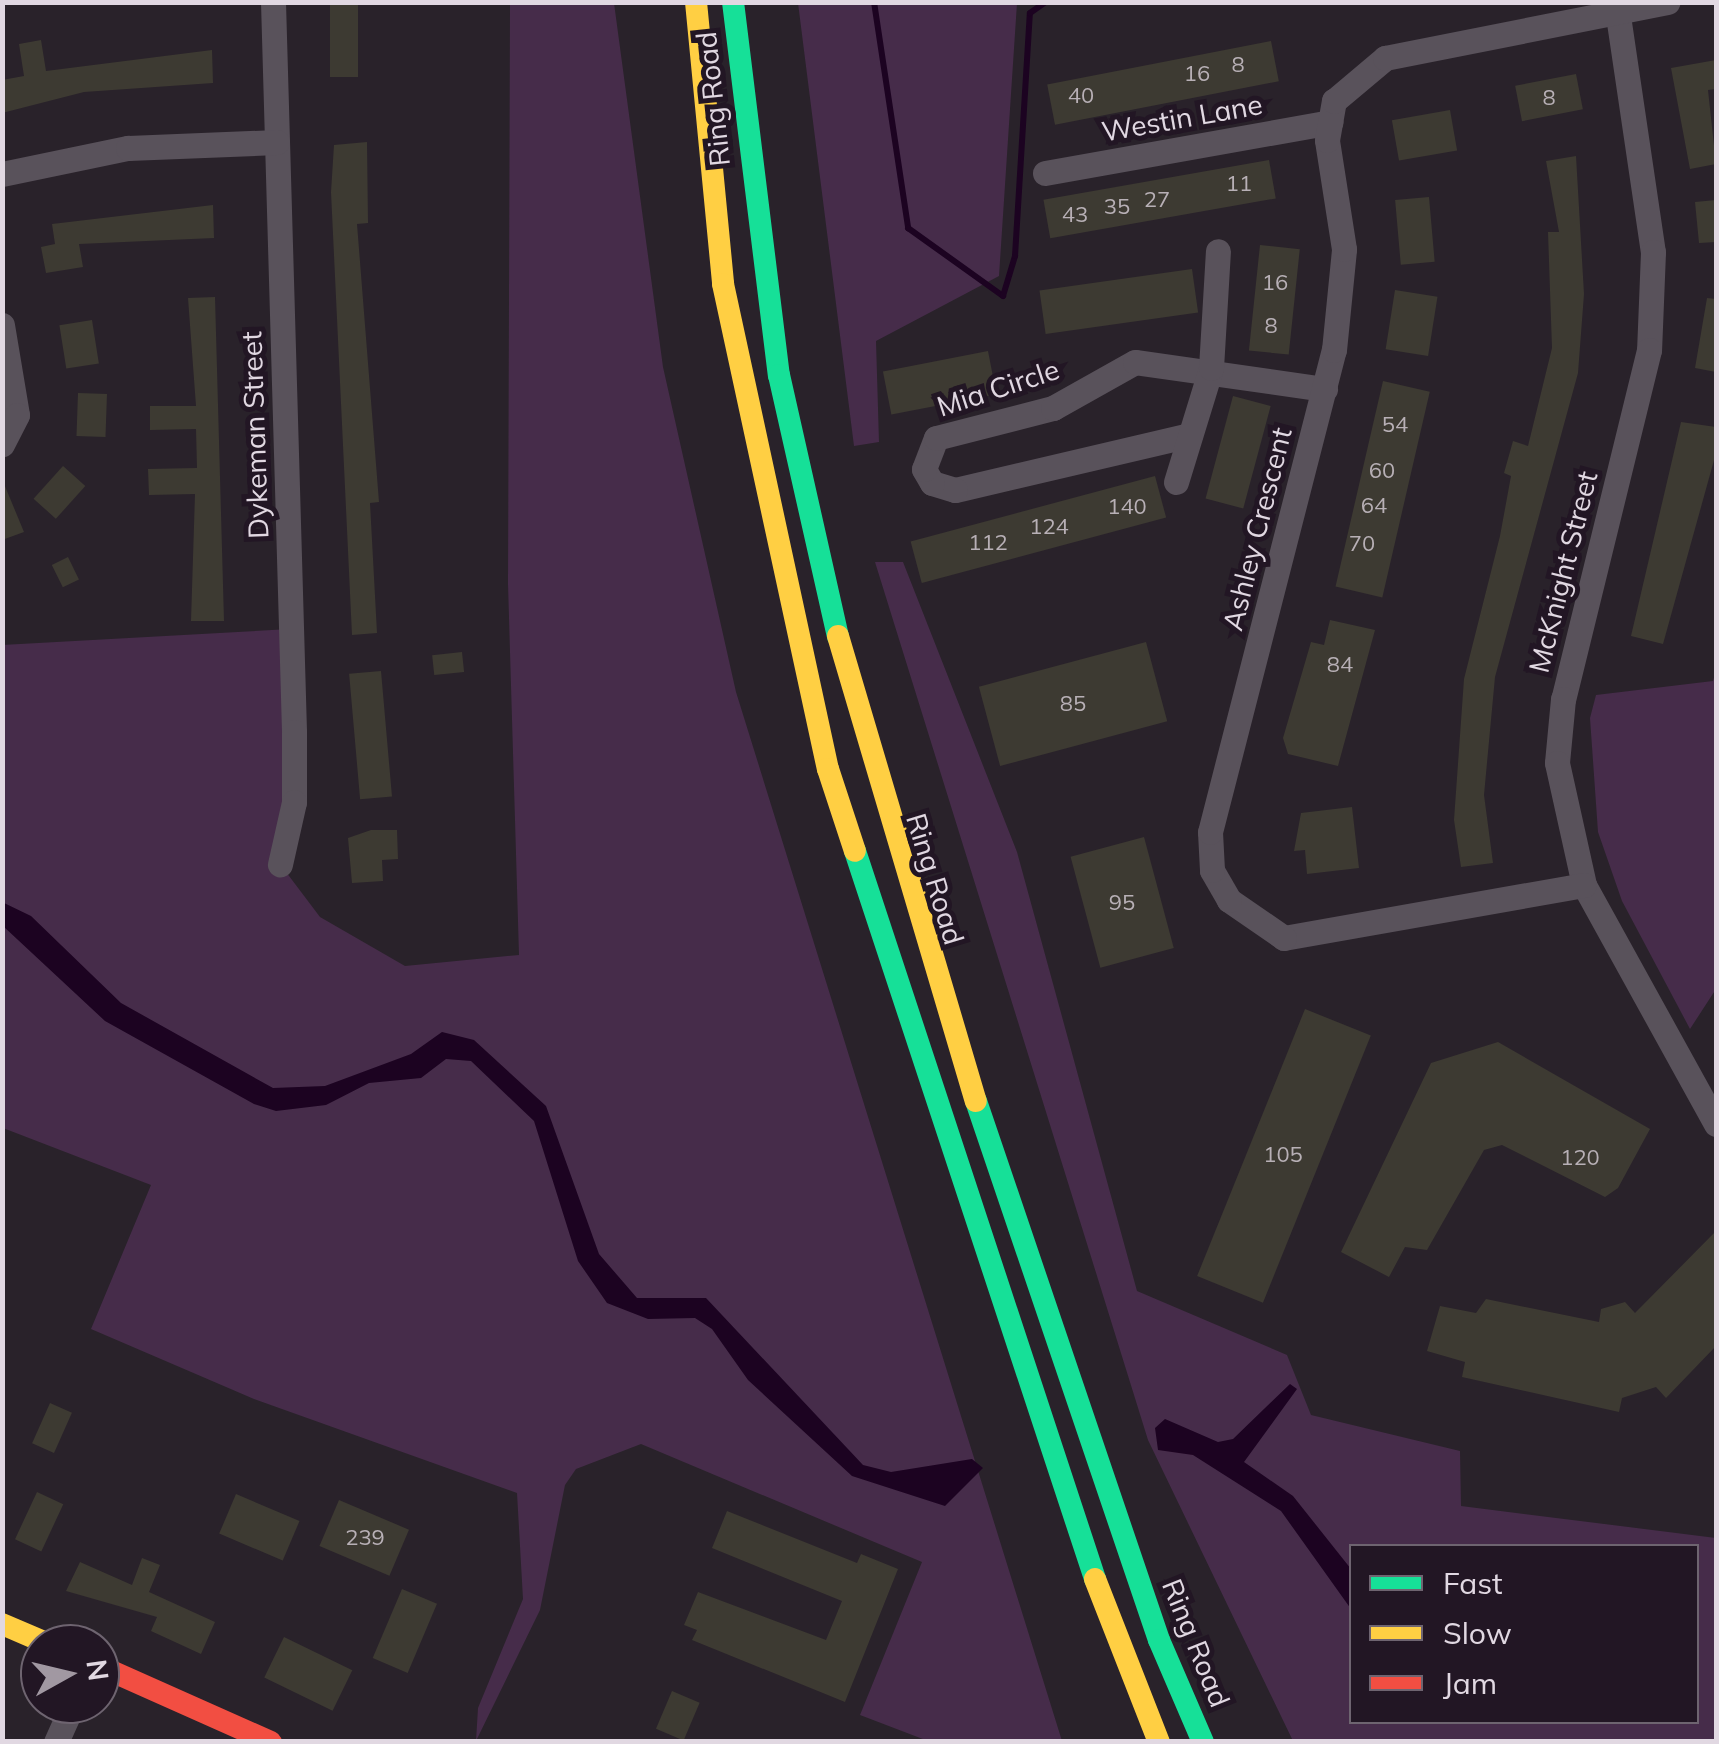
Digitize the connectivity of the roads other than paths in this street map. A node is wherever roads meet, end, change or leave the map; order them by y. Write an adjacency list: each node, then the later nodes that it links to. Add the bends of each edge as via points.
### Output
1 (272, 2): 9 (street, Dykeman Street)
2 (679, 2): 10 (main road)
3 (696, 2): 10 (main road, Ring Road)
4 (734, 2): 13 (main road, Ring Road)
5 (748, 2): 13 (main road)
6 (1667, 2): 7 (street)
7 (1617, 7): 8 (street, via 1385,58 1356,74); 22 (street, McKnight Street, via 1653,252 1651,321 1563,699 1556,763)
8 (1330, 122): 11 (street, Westin Lane); 17 (street, Ashley Crescent, via 1344,248)
9 (276, 142): 12 (street, via 128,148); 21 (street, Dykeman Street, via 294,732 294,802)
10 (709, 162): 26 (main road, Ring Road, via 755,460 828,769 1092,1570)
11 (1045, 173)
12 (2, 174)
13 (754, 210): 27 (main road, Ring Road, via 809,525 894,855 1159,1640)
14 (1218, 250): 16 (street)
15 (2, 325): 19 (street, via 17,415)
16 (1211, 368): 17 (street, Mia Circle); 18 (street); 18 (street, Mia Circle, via 1135,362 1054,408 936,438 924,469 938,488 955,490)
17 (1324, 389): 22 (street, Ashley Crescent, via 1210,832 1212,870 1229,900 1284,938)
18 (1190, 435): 20 (street)
19 (2, 444)
20 (1176, 482)
21 (280, 864)
22 (1584, 884): 23 (street, McKnight Street)
23 (1716, 1124)
24 (120, 1675): 25 (main road)
25 (271, 1742)
26 (1159, 1742)
27 (1203, 1742)

